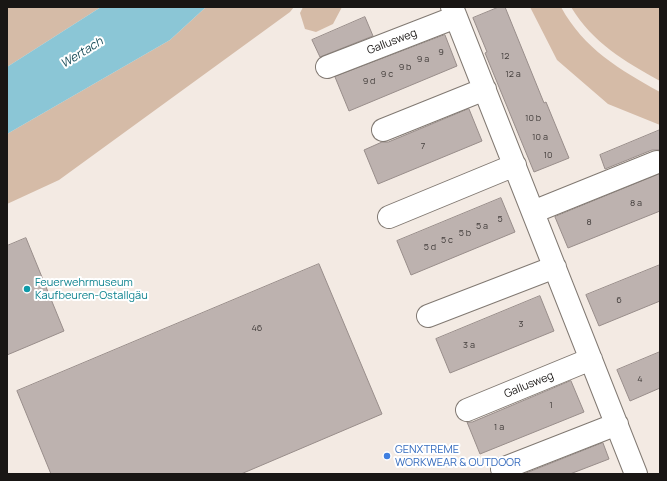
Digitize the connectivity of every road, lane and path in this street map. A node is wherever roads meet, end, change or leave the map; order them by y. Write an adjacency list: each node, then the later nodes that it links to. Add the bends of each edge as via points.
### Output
1 (454, 12): 2 (street, Gallusweg); 3 (street, Gallusweg)
2 (327, 67)
3 (485, 89): 4 (street); 6 (street, Gallusweg)
4 (383, 130)
5 (657, 162): 7 (street)
6 (515, 165): 7 (street, Gallusweg); 8 (street)
7 (533, 212): 9 (street, Gallusweg)
8 (389, 217)
9 (555, 267): 10 (street); 11 (street, Gallusweg)
10 (428, 316)
11 (591, 359): 12 (street, Gallusweg); 13 (street, Gallusweg)
12 (467, 410)
13 (617, 424): 14 (street); 15 (street, Gallusweg)
14 (502, 468)
15 (636, 474)

